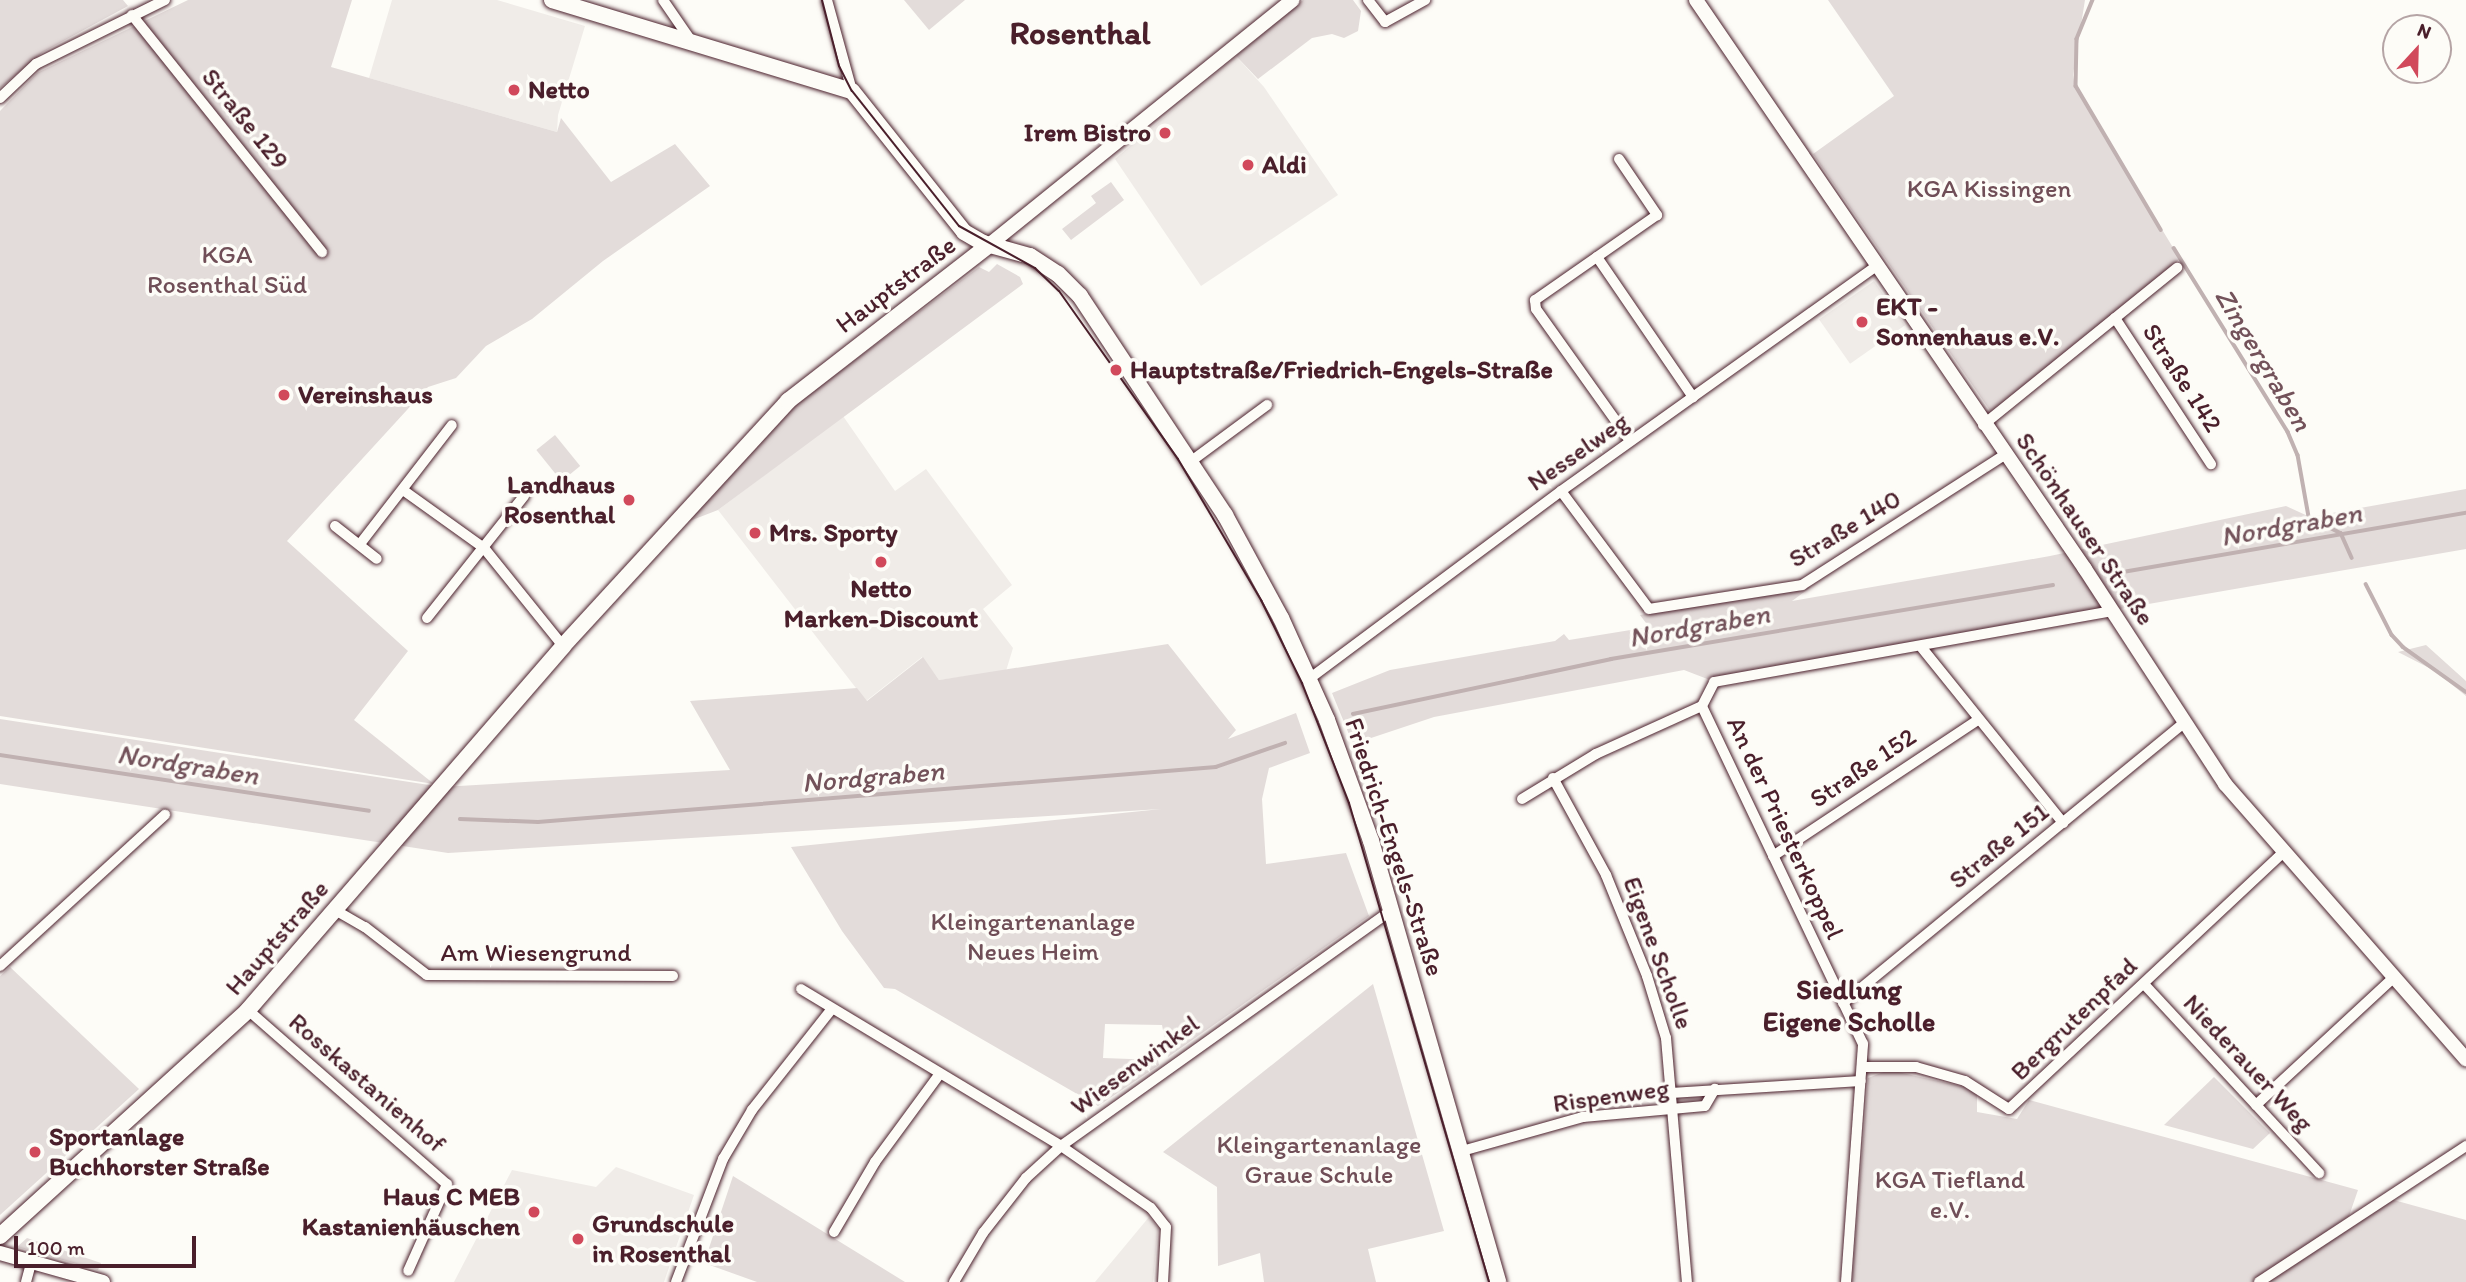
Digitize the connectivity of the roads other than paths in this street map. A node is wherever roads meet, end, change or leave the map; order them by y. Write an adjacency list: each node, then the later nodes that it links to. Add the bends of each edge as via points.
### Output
1 (165, 0): 9 (street)
2 (552, 0): 10 (main road)
3 (663, 0): 10 (street)
4 (827, 0): 11 (street)
5 (1293, 0): 14 (street, Hauptstraße)
6 (1368, 0): 7 (street, via 1385,22)
7 (1426, 0)
8 (1696, 0): 17 (street, Schönhauser Straße)
9 (132, 15): 12 (street, via 36,64); 15 (street, Straße 129)
10 (692, 42): 11 (main road)
11 (852, 91): 14 (main road, Friedrich-Engels-Straße, via 964,232)
12 (0, 98)
13 (1619, 159): 16 (street, via 1657,215)
14 (989, 245): 26 (main road, Friedrich-Engels-Straße, via 1027,254 1065,280); 37 (main road, Hauptstraße, via 788,401)
15 (322, 252)
16 (1597, 257): 20 (street); 24 (street, via 1539,296 1536,309)
17 (1876, 267): 20 (street, Nesselweg); 23 (street, Schönhauser Straße)
18 (2177, 268): 19 (street)
19 (2115, 318): 23 (street); 27 (street, Straße 142)
20 (1693, 397): 24 (street, Nesselweg)
21 (1268, 405): 26 (street)
22 (452, 425): 28 (street)
23 (1983, 425): 25 (street, Schönhauser Straße)
24 (1630, 441): 29 (street, Nesselweg)
25 (2006, 454): 29 (street, Straße 140, via 1801,585 1649,609); 35 (street, Schönhauser Straße)
26 (1190, 462): 39 (main road, Friedrich-Engels-Straße, via 1262,582)
27 (2211, 464)
28 (403, 490): 32 (street); 33 (street)
29 (1561, 491): 39 (street, Nesselweg)
30 (524, 496): 33 (street)
31 (335, 527): 32 (street)
32 (360, 544): 34 (street)
33 (484, 548): 36 (street); 37 (street)
34 (377, 559)
35 (2112, 611): 38 (street); 42 (street, Schönhauser Straße)
36 (427, 618)
37 (563, 646): 49 (main road, Hauptstraße)
38 (1922, 648): 40 (street, An der Priesterkoppel, via 1714,682); 41 (street)
39 (1309, 679): 50 (main road, Friedrich-Engels-Straße, via 1351,782)
40 (1702, 706): 43 (street); 48 (street, An der Priesterkoppel)
41 (1979, 719): 46 (street); 48 (street, Straße 152)
42 (2183, 723): 46 (street, Straße 151); 47 (street, Schönhauser Straße, via 2225,784)
43 (1553, 778): 44 (street); 64 (street, Eigene Scholle, via 1606,875 1647,976 1666,1038)
44 (1522, 799)
45 (165, 815): 51 (street)
46 (2063, 823): 56 (street, Straße 151)
47 (2284, 852): 53 (street, Schönhauser Straße); 54 (street, Bergrutenpfad)
48 (1773, 856): 56 (street, An der Priesterkoppel)
49 (335, 910): 52 (street, Am Wiesengrund, via 428,975); 57 (main road, Hauptstraße)
50 (1391, 911): 67 (street, Wiesenwinkel); 69 (main road, Friedrich-Engels-Straße)
51 (0, 965)
52 (673, 976)
53 (2394, 977): 59 (street, Schönhauser Straße); 65 (street)
54 (2144, 984): 60 (street, Bergrutenpfad, via 2009,1109 2000,1107 1981,1088 1953,1078 1905,1066); 65 (street, Niederauer Weg)
55 (800, 989): 58 (street)
56 (1843, 1003): 60 (street, An der Priesterkoppel, via 1863,1044)
57 (248, 1010): 72 (main road, Hauptstraße); 75 (street, Rosskastanienhof, via 447,1184)
58 (831, 1010): 61 (street); 78 (street, via 752,1110 723,1159)
59 (2466, 1059)
60 (1863, 1067): 62 (street, An der Priesterkoppel)
61 (939, 1075): 67 (street); 71 (street, via 875,1162)
62 (1861, 1082): 63 (street, Rispenweg); 83 (street, An der Priesterkoppel)
63 (1715, 1089): 64 (street, Rispenweg); 66 (street, Rispenweg, via 1705,1106)
64 (1671, 1093): 66 (street, Eigene Scholle)
65 (2256, 1105): 70 (street, Niederauer Weg)
66 (1672, 1109): 69 (street, Rispenweg, via 1583,1117); 82 (street, Eigene Scholle)
67 (1060, 1146): 79 (street, via 1009,1200); 80 (street, Wiesenwinkel, via 1161,1217 1166,1227)
68 (2466, 1146): 84 (street)
69 (1462, 1151): 81 (main road, Friedrich-Engels-Straße)
70 (2319, 1173)
71 (834, 1232)
72 (0, 1236)
73 (0, 1253): 74 (street)
74 (31, 1263): 76 (street); 77 (street)
75 (408, 1271)
76 (26, 1282)
77 (103, 1282)
78 (676, 1282)
79 (954, 1282)
80 (1163, 1282)
81 (1498, 1282)
82 (1687, 1282)
83 (1846, 1282)
84 (2259, 1282)

